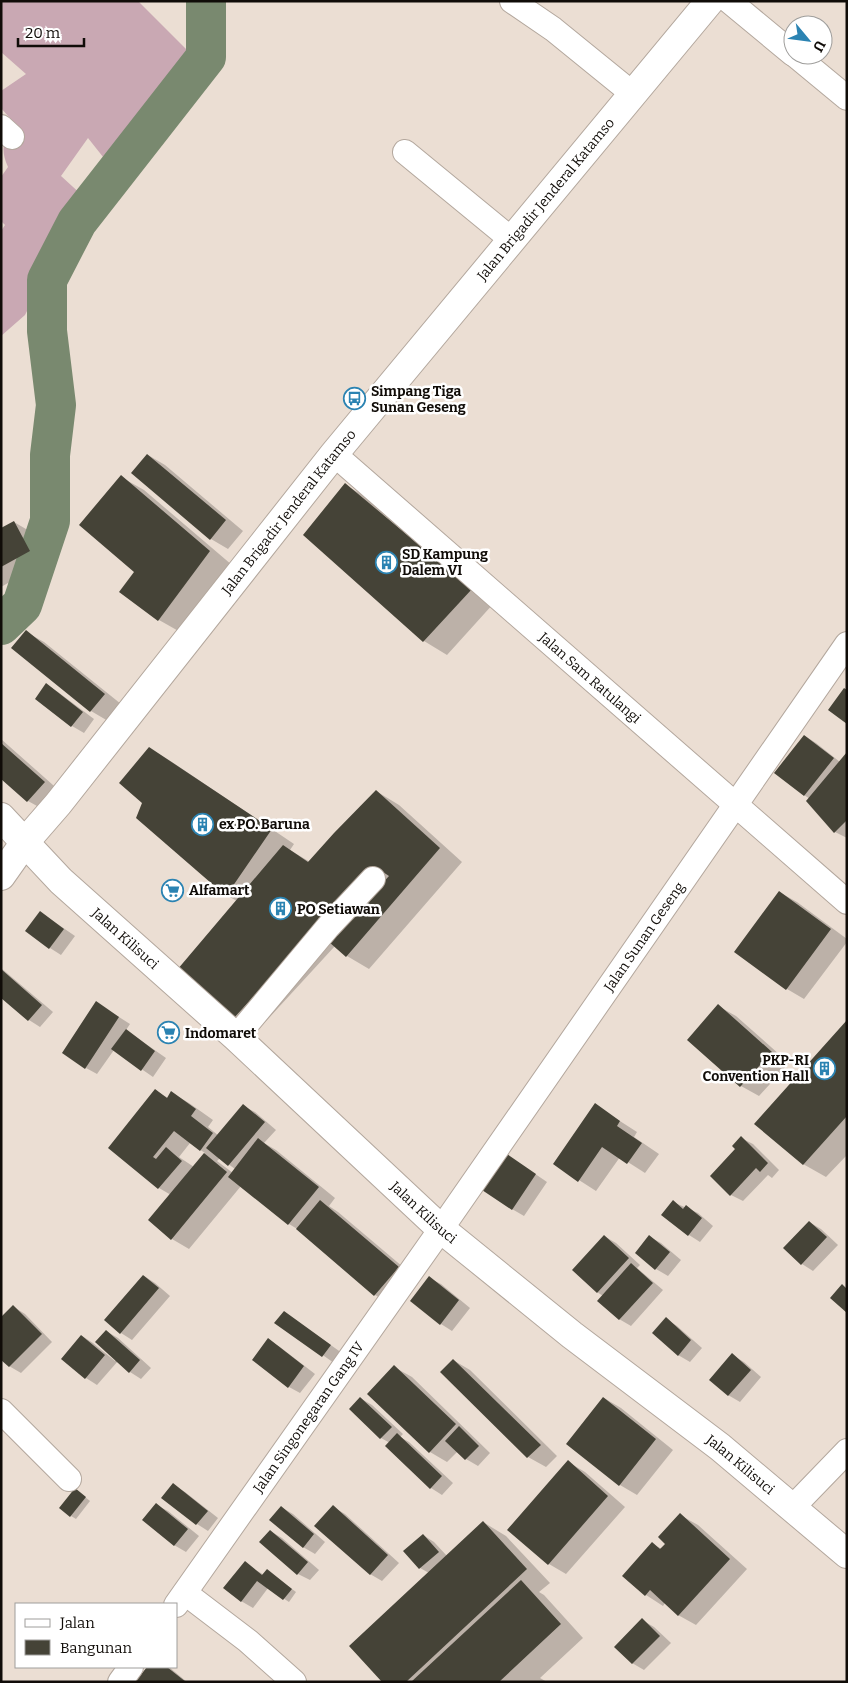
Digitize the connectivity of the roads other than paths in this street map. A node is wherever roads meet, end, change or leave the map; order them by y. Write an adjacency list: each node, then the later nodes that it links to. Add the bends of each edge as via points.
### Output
1 (512, 1): 6 (street, via 553,29)
2 (710, 1): 6 (main road, Jalan Brigadir Jenderal Katamso)
3 (729, 1): 4 (street)
4 (783, 45)
5 (807, 65): 7 (street)
6 (633, 94): 9 (main road, Jalan Brigadir Jenderal Katamso)
7 (847, 98)
8 (405, 152): 9 (street)
9 (512, 240): 10 (main road, Jalan Brigadir Jenderal Katamso)
10 (334, 454): 12 (street, Jalan Sam Ratulangi); 14 (main road, Jalan Brigadir Jenderal Katamso)
11 (847, 644): 12 (street, Jalan Sunan Geseng)
12 (736, 806): 17 (street, Jalan Sam Ratulangi); 19 (street, Jalan Sunan Geseng)
13 (1, 817): 14 (main road, Jalan Kilisuci)
14 (25, 842): 15 (main road, Jalan Brigadir Jenderal Katamso); 18 (main road, Jalan Kilisuci, via 61,881)
15 (1, 876)
16 (373, 879): 18 (street)
17 (847, 902)
18 (236, 1037): 19 (main road, Jalan Kilisuci)
19 (441, 1229): 23 (main road, Jalan Kilisuci, via 572,1335 720,1447); 25 (street, Jalan Singonegaran Gang IV)
20 (1, 1412): 22 (street)
21 (847, 1451): 23 (street)
22 (69, 1479)
23 (792, 1508): 24 (main road, Jalan Kilisuci)
24 (847, 1554)
25 (181, 1599): 28 (street, via 248,1641)
26 (130, 1668): 27 (street)
27 (120, 1682)
28 (294, 1682)

